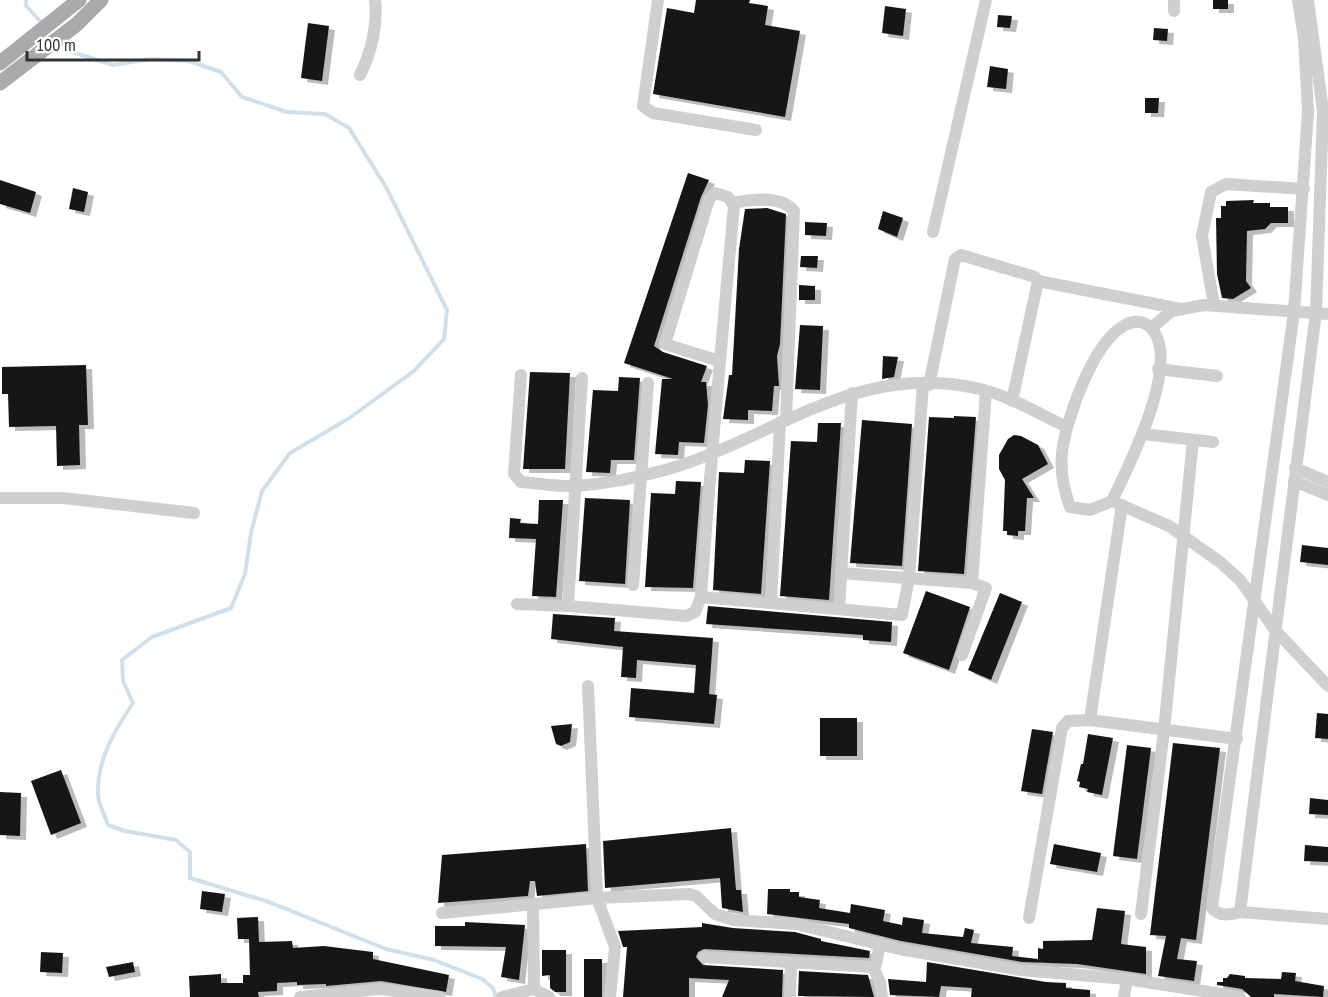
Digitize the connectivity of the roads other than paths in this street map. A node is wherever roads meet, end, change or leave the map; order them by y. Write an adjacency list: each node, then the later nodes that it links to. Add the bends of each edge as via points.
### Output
1 (79, 0): 8 (main road)
2 (101, 0): 10 (main road, via 77,24)
3 (375, 0): 9 (street, via 368,60)
4 (658, 0): 11 (street, via 643,106 653,113)
5 (986, 0): 15 (street)
6 (1298, 0): 13 (street, via 1308,112)
7 (1308, 0): 12 (street, via 1323,111)
8 (0, 63)
9 (360, 75)
10 (3, 81)
11 (756, 130)
12 (1320, 180): 13 (street); 20 (street)
13 (1304, 184): 17 (street, via 1226,184 1211,192 1202,236); 19 (street)
14 (734, 206): 22 (street); 22 (street, via 721,193 709,199 665,344); 32 (street, via 737,202 777,201 794,211)
15 (933, 232)
16 (1038, 281): 18 (street); 28 (street, via 1025,273 961,255 956,257); 31 (street)
17 (1214, 305): 18 (street); 19 (street)
18 (1184, 309): 21 (street, via 1172,311)
19 (1294, 312): 20 (street); 53 (street)
20 (1322, 313): 38 (street)
21 (1151, 328): 23 (street, via 1159,342); 33 (street, via 1145,322 1135,321 1108,340 1090,369)
22 (719, 361): 37 (street)
23 (1158, 369): 25 (street); 34 (street)
24 (521, 375): 42 (street, via 515,477 521,482)
25 (1217, 376)
26 (582, 378): 42 (street)
27 (648, 383): 39 (street)
28 (926, 384): 29 (street); 30 (street); 49 (street)
29 (986, 391): 31 (street); 50 (street)
30 (852, 393): 32 (street); 48 (street)
31 (1012, 401): 33 (street)
32 (783, 421): 37 (street); 54 (street)
33 (1067, 428): 45 (street, via 1062,455 1070,507 1090,510)
34 (1143, 434): 35 (street); 45 (street)
35 (1193, 440): 36 (street); 47 (street)
36 (1213, 442)
37 (711, 452): 39 (street); 52 (street)
38 (1295, 468): 40 (street); 41 (street)
39 (642, 475): 42 (street); 51 (street)
40 (1294, 482): 43 (street); 58 (street)
41 (1328, 482)
42 (574, 486): 56 (street)
43 (1328, 495)
44 (0, 498): 46 (street, via 63,498)
45 (1117, 503): 47 (street); 62 (street)
46 (194, 513)
47 (1185, 536): 53 (street, via 1240,580); 63 (street)
48 (841, 573): 49 (street); 57 (street)
49 (909, 578): 50 (street); 57 (street, via 902,615)
50 (972, 583): 59 (street, via 986,588)
51 (633, 585)
52 (701, 597): 54 (street); 56 (street, via 695,612 686,616)
53 (1254, 602): 58 (street); 64 (street)
54 (771, 603): 57 (street)
55 (517, 604): 56 (street)
56 (568, 606)
57 (839, 609)
58 (1275, 630): 61 (street); 67 (street)
59 (962, 655)
60 (588, 686): 65 (street)
61 (1328, 687)
62 (1090, 720): 63 (street); 70 (street, via 1068,721 1062,728)
63 (1164, 731): 64 (street); 69 (street)
64 (1237, 739): 67 (street, via 1212,908 1216,913 1229,915)
65 (597, 898): 66 (street); 72 (street, via 689,894 725,918 796,924); 83 (street, via 615,947)
66 (532, 904): 68 (street); 77 (street)
67 (1240, 912): 71 (street)
68 (442, 914)
69 (1141, 914)
70 (1029, 918)
71 (1328, 919)
72 (880, 944): 75 (street); 76 (street, via 1021,970)
73 (704, 957): 74 (street)
74 (791, 963): 75 (street); 84 (street)
75 (873, 967): 85 (street)
76 (1127, 979): 86 (street); 87 (street)
77 (534, 989): 81 (street); 82 (street)
78 (380, 993): 79 (street); 80 (street)
79 (300, 997)
80 (440, 997)
81 (502, 997)
82 (549, 997)
83 (610, 997)
84 (790, 997)
85 (882, 997)
86 (1124, 997)
87 (1240, 997)

